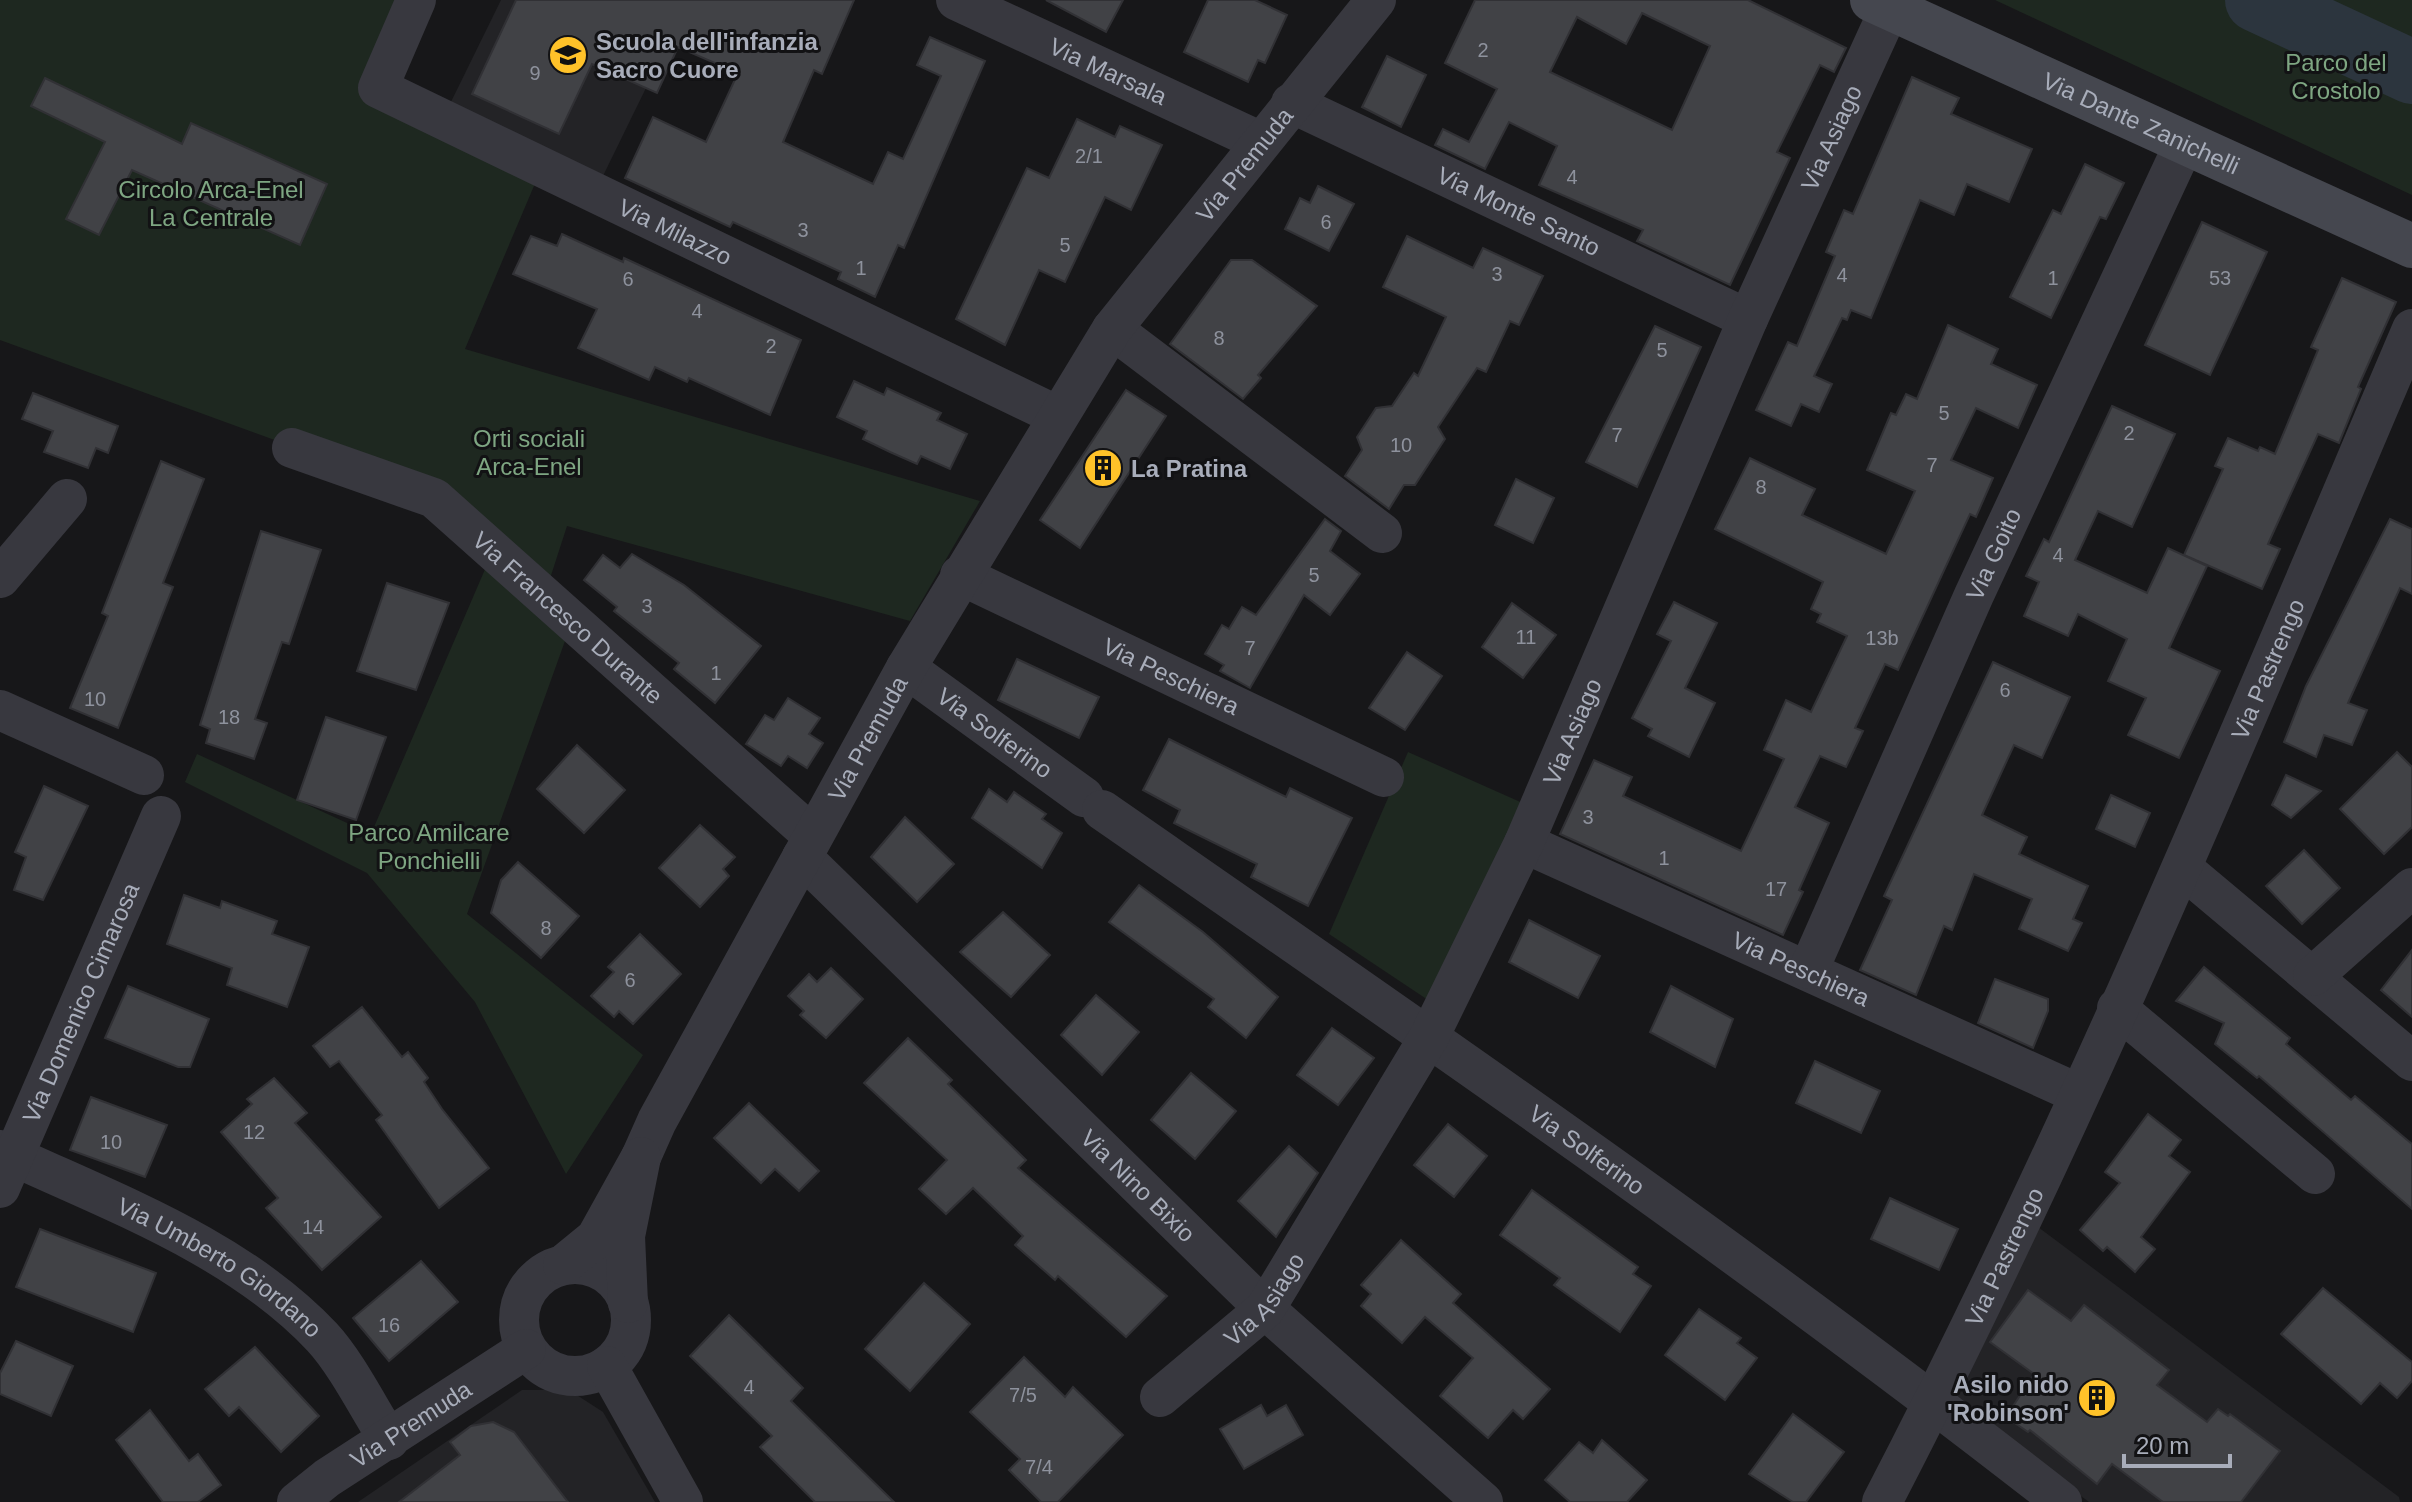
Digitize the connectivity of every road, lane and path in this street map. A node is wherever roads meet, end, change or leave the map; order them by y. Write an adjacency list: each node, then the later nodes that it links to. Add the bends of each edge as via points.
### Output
1 (416, 0): 12 (street, Via Milazzo, via 378,88)
2 (956, 0): 6 (street, Via Marsala)
3 (1376, 0): 5 (street, Via Premuda)
4 (1881, 4): 7 (street, Via Dante Zanichelli); 9 (street, Via Asiago)
5 (1291, 103): 6 (street, Via Premuda); 9 (street, Via Monte Santo)
6 (1259, 141): 10 (street, Via Premuda)
7 (2185, 142): 8 (street, Via Dante Zanichelli); 27 (street, Via Goito, via 1974,595)
8 (2412, 246)
9 (1748, 319): 23 (street, Via Asiago)
10 (1112, 329): 12 (street, Via Premuda); 15 (street)
11 (2412, 329): 25 (street, Via Pastrengo)
12 (1058, 416): 16 (street, Via Premuda)
13 (292, 448): 24 (street, Via Francesco Durante, via 434,498)
14 (67, 499): 17 (street)
15 (1382, 533)
16 (960, 575): 18 (street, Via Premuda); 21 (street, Via Peschiera)
17 (0, 578)
18 (906, 668): 24 (street, Via Premuda); 30 (street, Via Solferino)
19 (0, 710): 20 (street)
20 (144, 775)
21 (1384, 777)
22 (161, 816): 34 (street, Via Domenico Cimarosa)
23 (1524, 843): 27 (street, Via Peschiera); 30 (street, Via Asiago)
24 (807, 847): 33 (street, Via Premuda); 38 (street, Via Nino Bixio)
25 (2182, 868): 28 (street); 29 (street, Via Pastrengo)
26 (2412, 888): 28 (street)
27 (1809, 969): 32 (street, Via Peschiera)
28 (2313, 976): 31 (street)
29 (2117, 1008): 32 (street, Via Pastrengo); 35 (street)
30 (1429, 1037): 38 (street, Via Asiago); 42 (street, Via Solferino)
31 (2412, 1061)
32 (2079, 1094): 42 (street, Via Pastrengo)
33 (641, 1157): 36 (street, Via Premuda, via 596,1238); 37 (street, Via Premuda, via 625,1236)
34 (4, 1165): 43 (street, Via Umberto Giordano, via 178,1234 249,1273 323,1338)
35 (2315, 1174)
36 (563, 1265): 37 (street, via 593,1267 609,1275); 39 (street, Via Premuda, via 531,1284 523,1299 520,1333)
37 (628, 1303): 40 (street, Via Premuda, via 628,1338)
38 (1265, 1309): 41 (street, Via Asiago); 46 (street, Via Nino Bixio)
39 (526, 1349): 40 (street, via 538,1363 563,1374 591,1374); 43 (street, Via Premuda)
40 (607, 1366): 45 (street)
41 (1160, 1397)
42 (1934, 1402): 47 (street, Via Pastrengo); 48 (street, Via Solferino)
43 (389, 1440): 44 (street, Via Premuda)
44 (297, 1502)
45 (683, 1502)
46 (1483, 1502)
47 (1882, 1502)
48 (2062, 1502)

